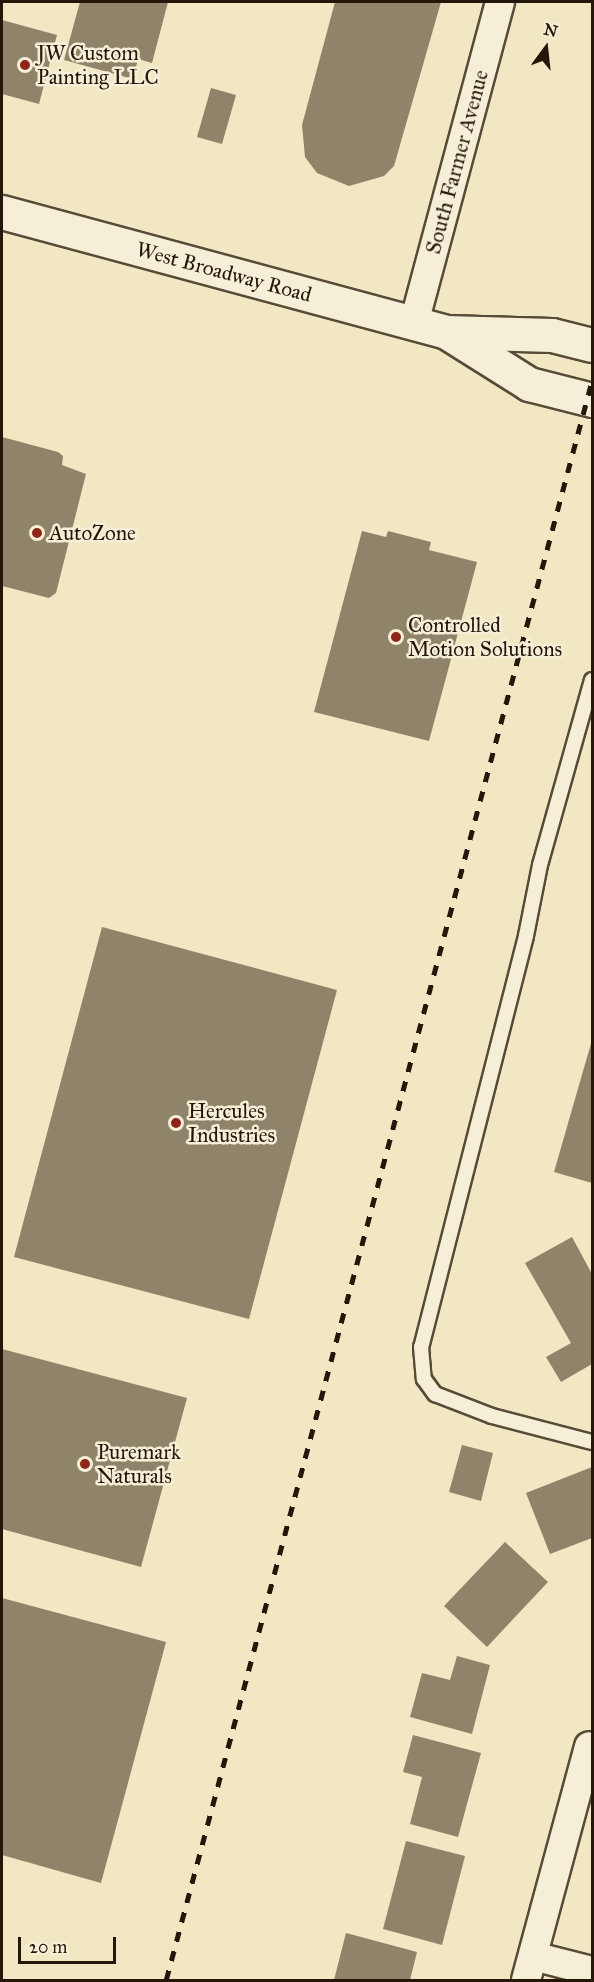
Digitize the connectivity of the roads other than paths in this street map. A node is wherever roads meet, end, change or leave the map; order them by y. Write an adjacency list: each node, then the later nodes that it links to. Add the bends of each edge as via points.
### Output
1 (500, 2): 3 (street, South Farmer Avenue)
2 (2, 212): 3 (main road, West Broadway Road)
3 (414, 323): 4 (main road, West Broadway Road)
4 (446, 332): 5 (main road, West Broadway Road, via 552,335); 6 (main road, West Broadway Road, via 530,384)
5 (592, 345)
6 (592, 400)
7 (592, 680): 8 (lane, via 540,865 526,936 421,1347 424,1379 435,1394 492,1416)
8 (592, 1442)
9 (589, 1746): 10 (street)
10 (530, 1968): 11 (street)
11 (592, 1971)

